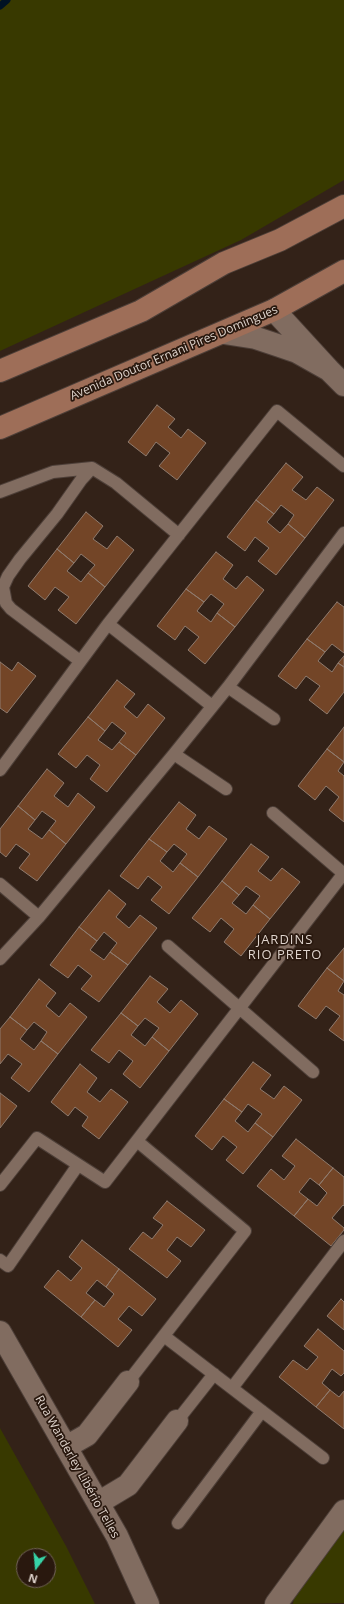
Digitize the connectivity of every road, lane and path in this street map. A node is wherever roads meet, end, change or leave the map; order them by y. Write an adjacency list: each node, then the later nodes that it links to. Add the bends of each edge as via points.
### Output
1 (344, 206): 5 (main road, via 280,240 224,263 141,311)
2 (344, 271): 3 (main road, Avenida Doutor Ernani Pires Domingues)
3 (274, 310): 4 (main road, Avenida Doutor Ernani Pires Domingues); 6 (street)
4 (224, 333): 6 (street, via 256,338 297,352); 7 (main road, Avenida Doutor Ernani Pires Domingues)
5 (0, 371)
6 (336, 377)
7 (0, 428)
8 (344, 466): 12 (lane, via 277,411)
9 (92, 468): 10 (lane, via 52,472); 12 (lane, via 116,483); 14 (lane, via 20,559 3,587 6,603 11,609)
10 (0, 492)
11 (344, 533): 15 (lane)
12 (179, 535): 13 (lane)
13 (108, 624): 14 (lane); 16 (lane)
14 (80, 661): 19 (lane)
15 (228, 687): 16 (lane); 17 (lane)
16 (212, 706): 18 (lane)
17 (274, 719)
18 (174, 754): 20 (lane); 24 (lane)
19 (0, 770)
20 (226, 789)
21 (273, 813): 22 (lane)
22 (344, 873): 27 (lane)
23 (0, 884): 24 (lane)
24 (39, 917): 26 (lane)
25 (168, 946): 27 (lane)
26 (0, 959)
27 (239, 1008): 28 (lane); 29 (lane)
28 (313, 1072)
29 (137, 1141): 30 (lane, via 105,1182); 35 (lane, via 245,1231)
30 (78, 1165): 31 (lane, via 37,1138); 33 (lane, via 8,1266)
31 (0, 1185)
32 (344, 1241): 38 (lane)
33 (0, 1260)
34 (0, 1332): 41 (street, Rua Wanderley Libério Telles)
35 (164, 1336): 36 (lane); 37 (lane)
36 (214, 1374): 38 (lane); 40 (lane)
37 (128, 1382): 41 (street, via 87,1435)
38 (232, 1388): 39 (lane)
39 (262, 1411): 42 (lane); 45 (lane)
40 (177, 1421): 43 (street, via 128,1485)
41 (66, 1447): 43 (street, Rua Wanderley Libério Telles)
42 (323, 1458)
43 (98, 1503): 46 (street, Rua Wanderley Libério Telles)
44 (344, 1511): 47 (street)
45 (178, 1523)
46 (148, 1604)
47 (276, 1604)

